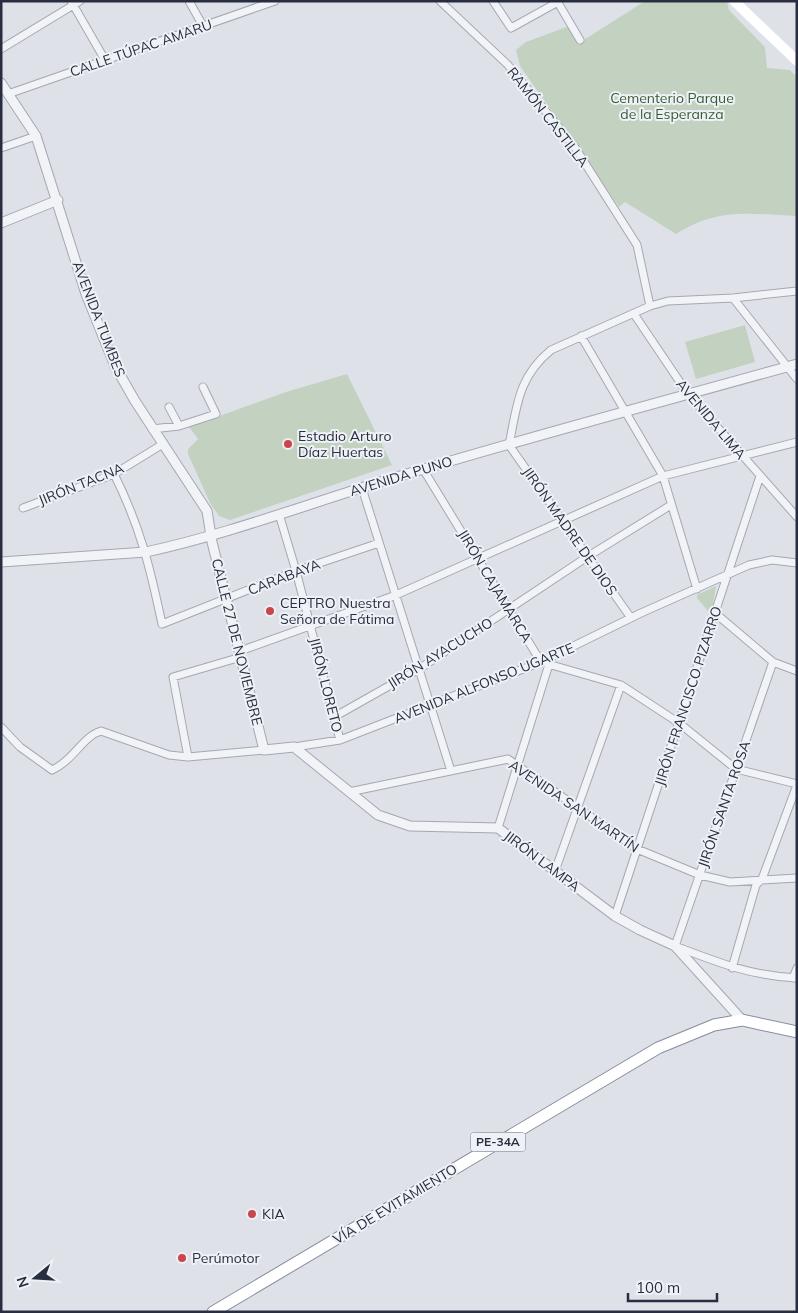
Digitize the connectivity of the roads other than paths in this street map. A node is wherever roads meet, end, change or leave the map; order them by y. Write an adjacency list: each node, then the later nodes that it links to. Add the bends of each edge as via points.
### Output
1 (80, 1): 8 (street)
2 (189, 1): 9 (street)
3 (275, 1): 9 (street, CALLE TÚPAC AMARU)
4 (440, 1): 22 (street, RAMÓN CASTILLA, via 508,64 574,146 637,245)
5 (494, 1): 7 (street, via 511,28)
6 (734, 1): 13 (main road)
7 (558, 2): 10 (street)
8 (72, 3): 11 (street); 12 (street)
9 (203, 26): 12 (street, CALLE TÚPAC AMARU)
10 (580, 40)
11 (1, 49)
12 (105, 60): 15 (street, CALLE TÚPAC AMARU)
13 (797, 61)
14 (1, 83): 15 (street)
15 (8, 94): 16 (street)
16 (36, 136): 17 (street); 18 (street)
17 (1, 148)
18 (58, 200): 19 (street); 33 (street, AVENIDA TUMBES, via 86,294 115,366)
19 (1, 223)
20 (797, 291): 21 (street)
21 (734, 298): 22 (street, via 668,301); 26 (street)
22 (650, 306): 23 (street)
23 (634, 314): 24 (street); 29 (street, AVENIDA LIMA)
24 (581, 336): 31 (street); 36 (street, via 551,350 528,374 520,391)
25 (797, 364): 26 (street, AVENIDA PUNO)
26 (786, 367): 27 (street); 29 (street, AVENIDA PUNO)
27 (797, 379)
28 (203, 387): 32 (street, via 216,414)
29 (688, 394): 31 (street, AVENIDA PUNO); 37 (street, AVENIDA LIMA)
30 (169, 408): 32 (street)
31 (625, 412): 36 (street, AVENIDA PUNO); 40 (street)
32 (179, 426): 33 (street)
33 (152, 429): 35 (street, AVENIDA TUMBES)
34 (797, 442): 37 (street)
35 (163, 444): 39 (street, JIRÓN TACNA); 48 (street, AVENIDA TUMBES, via 207,511)
36 (509, 445): 38 (street, AVENIDA PUNO); 47 (street, JIRÓN MADRE DE DIOS)
37 (742, 456): 40 (street); 41 (street, AVENIDA LIMA)
38 (423, 469): 42 (street, AVENIDA PUNO); 52 (street, JIRÓN CAJAMARCA)
39 (114, 474): 44 (street, JIRÓN TACNA); 50 (street, via 132,510)
40 (663, 476): 43 (street); 47 (street)
41 (760, 476): 46 (street, AVENIDA LIMA); 56 (street, JIRÓN FRANCISCO PIZARRO)
42 (362, 488): 45 (street, AVENIDA PUNO); 49 (street)
43 (671, 505): 51 (street, JIRÓN AYACUCHO); 57 (street)
44 (23, 508)
45 (279, 514): 48 (street, AVENIDA PUNO); 55 (street, JIRÓN LORETO)
46 (797, 517)
47 (562, 521): 51 (street, JIRÓN MADRE DE DIOS); 52 (street)
48 (212, 535): 50 (street, AVENIDA PUNO); 59 (street, CALLE 27 DE NOVIEMBRE)
49 (379, 543): 55 (street, CARABAYA); 58 (street)
50 (146, 552): 53 (street, AVENIDA PUNO); 59 (street, CARABAYA, via 162,624)
51 (587, 557): 60 (street, JIRÓN AYACUCHO); 62 (street, JIRÓN MADRE DE DIOS)
52 (478, 558): 58 (street); 60 (street, JIRÓN CAJAMARCA)
53 (1, 562)
54 (797, 562): 56 (street, AVENIDA ALFONSO UGARTE, via 772,560)
55 (296, 571): 59 (street, CARABAYA); 63 (street, JIRÓN LORETO)
56 (728, 574): 57 (street, AVENIDA ALFONSO UGARTE); 61 (street, JIRÓN FRANCISCO PIZARRO)
57 (697, 589): 62 (street, AVENIDA ALFONSO UGARTE)
58 (396, 595): 63 (street); 69 (street)
59 (227, 600): 64 (street, CALLE 27 DE NOVIEMBRE)
60 (508, 609): 66 (street, JIRÓN CAJAMARCA); 69 (street, JIRÓN AYACUCHO)
61 (715, 613): 67 (street); 74 (street, JIRÓN FRANCISCO PIZARRO)
62 (631, 618): 65 (street, AVENIDA ALFONSO UGARTE)
63 (311, 626): 64 (street); 73 (street, JIRÓN LORETO)
64 (241, 654): 78 (street, CALLE 27 DE NOVIEMBRE); 79 (street, via 173,676)
65 (551, 657): 66 (street, AVENIDA ALFONSO UGARTE); 68 (street)
66 (541, 662): 68 (street); 72 (street, AVENIDA ALFONSO UGARTE)
67 (773, 662): 70 (street); 81 (street, JIRÓN SANTA ROSA)
68 (548, 665): 71 (street); 80 (street)
69 (419, 669): 72 (street); 73 (street, JIRÓN AYACUCHO)
70 (797, 670)
71 (621, 685): 74 (street); 85 (street)
72 (431, 706): 76 (street, AVENIDA ALFONSO UGARTE); 82 (street)
73 (334, 717): 76 (street, JIRÓN LORETO)
74 (679, 723): 81 (street); 87 (street, JIRÓN FRANCISCO PIZARRO)
75 (1, 728): 79 (street, AVENIDA ALFONSO UGARTE, via 20,747 52,770 62,766 92,734 101,732 137,746)
76 (340, 740): 77 (street, AVENIDA ALFONSO UGARTE)
77 (294, 747): 78 (street, AVENIDA ALFONSO UGARTE); 84 (street, JIRÓN LAMPA)
78 (264, 750): 79 (street, AVENIDA ALFONSO UGARTE)
79 (188, 757)
80 (517, 765): 82 (street, AVENIDA SAN MARTÍN, via 508,759); 85 (street, AVENIDA SAN MARTÍN); 86 (street)
81 (736, 769): 83 (street); 89 (street, JIRÓN SANTA ROSA)
82 (451, 771): 84 (street, AVENIDA SAN MARTÍN)
83 (797, 784): 91 (street)
84 (349, 792): 86 (street, JIRÓN LAMPA, via 378,815 410,826)
85 (577, 807): 87 (street, AVENIDA SAN MARTÍN); 88 (street)
86 (498, 828): 88 (street, JIRÓN LAMPA)
87 (637, 849): 89 (street, AVENIDA SAN MARTÍN); 92 (street, JIRÓN FRANCISCO PIZARRO)
88 (555, 870): 92 (street, JIRÓN LAMPA)
89 (700, 875): 91 (street, AVENIDA SAN MARTÍN, via 730,882); 93 (street, JIRÓN SANTA ROSA)
90 (797, 878): 91 (street, AVENIDA SAN MARTÍN)
91 (762, 879): 94 (street, via 756,885)
92 (615, 916): 93 (street, JIRÓN LAMPA)
93 (675, 946): 94 (street, JIRÓN LAMPA); 97 (street)
94 (732, 968): 96 (street, JIRÓN LAMPA, via 759,975)
95 (797, 968): 96 (street)
96 (795, 978)
97 (742, 1020): 98 (highway, VÍA DE EVITAMIENTO / PE-34A); 99 (highway, VÍA DE EVITAMIENTO / PE-34A, via 714,1025 658,1048)
98 (797, 1032)
99 (214, 1312)

